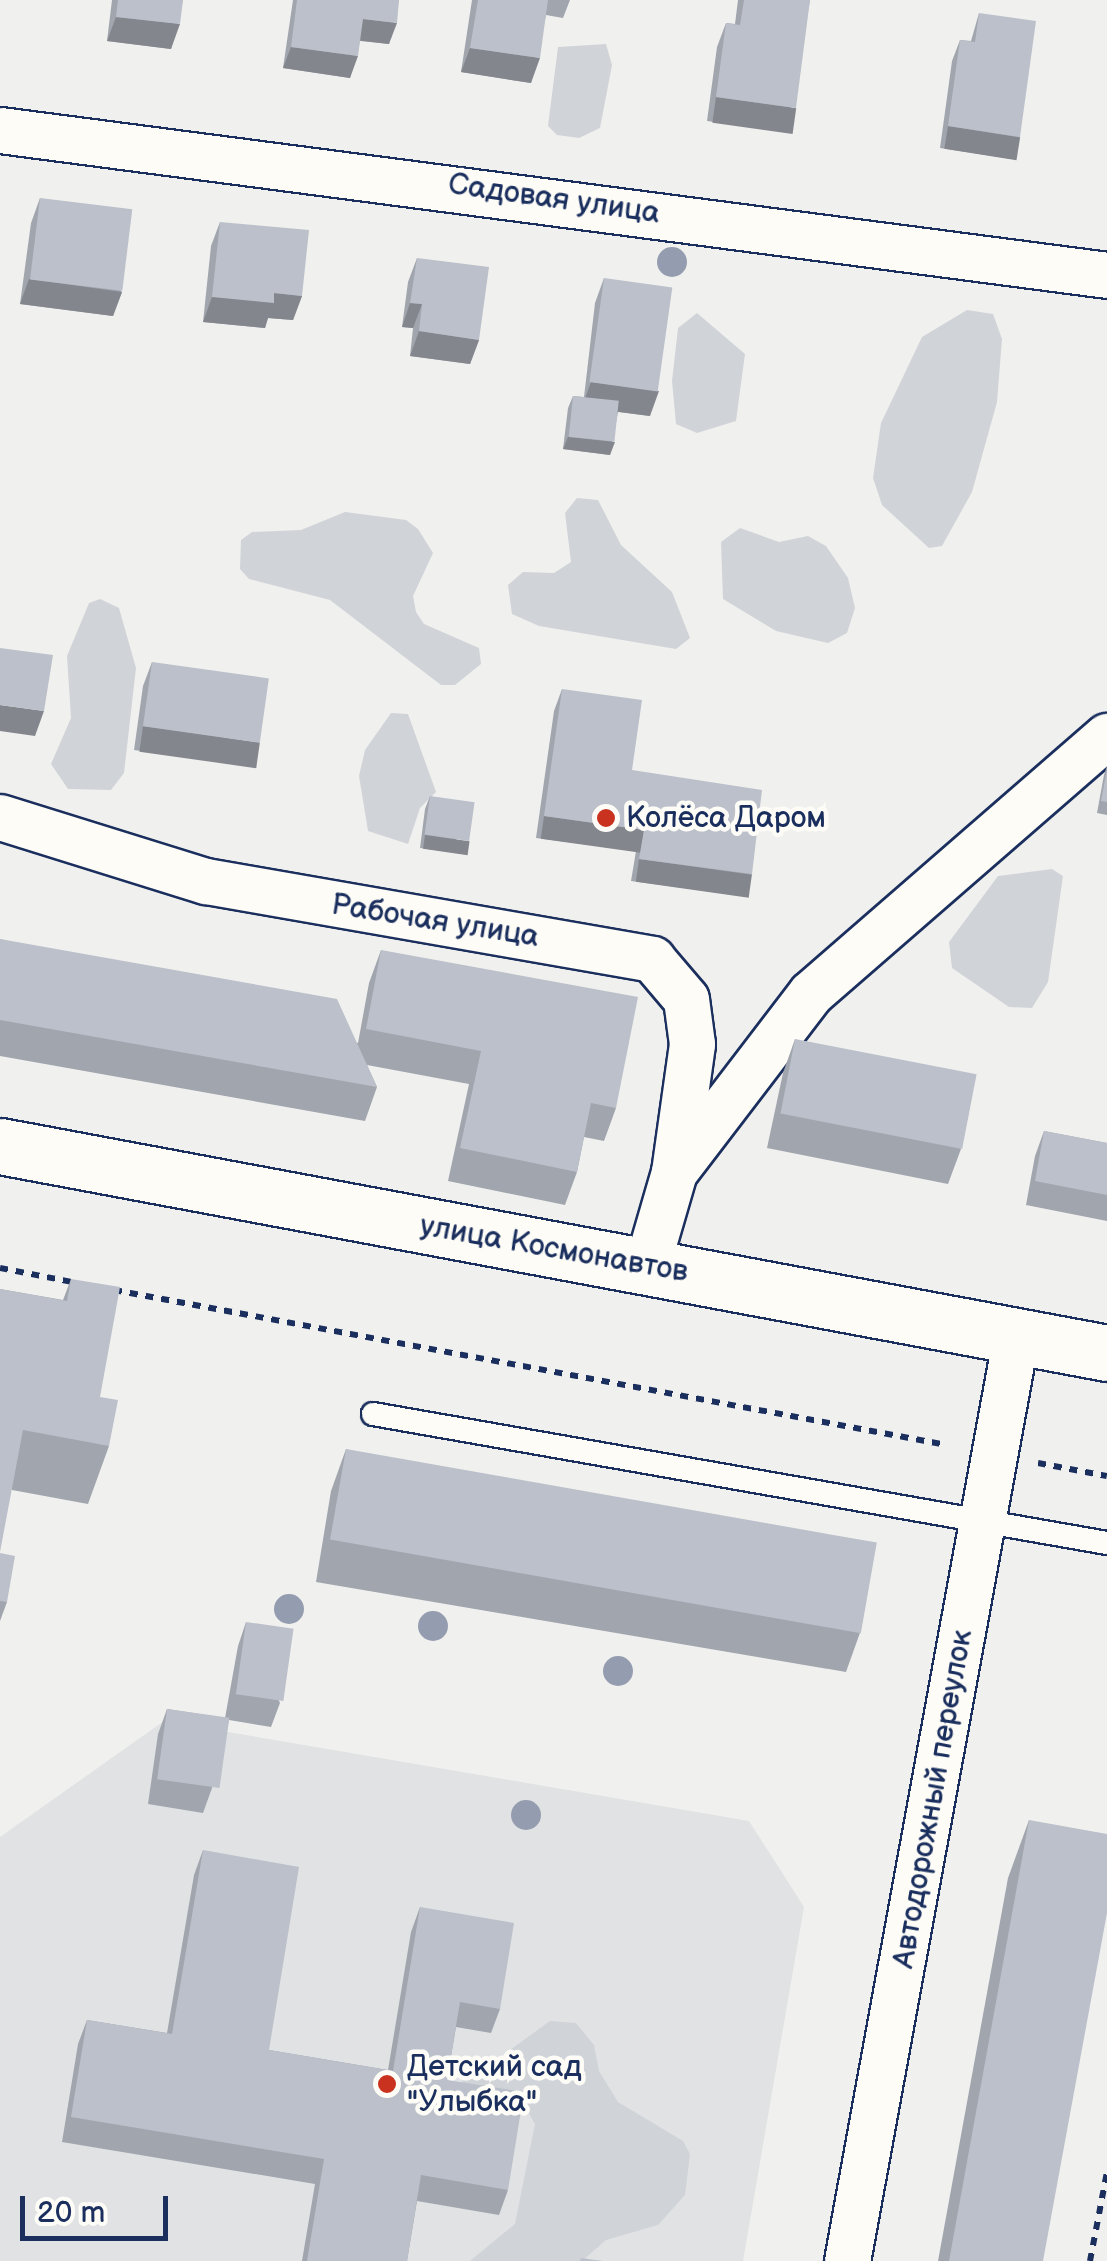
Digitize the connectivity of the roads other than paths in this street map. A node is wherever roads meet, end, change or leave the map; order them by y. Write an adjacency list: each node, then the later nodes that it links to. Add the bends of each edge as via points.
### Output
1 (0, 130): 2 (street, Садовая улица)
2 (1107, 274)
3 (1107, 736): 6 (street, via 811,992)
4 (0, 817): 6 (street, Рабочая улица, via 206,881 652,959 686,999 692,1044)
5 (0, 1146): 7 (main road, улица Космонавтов)
6 (674, 1172): 7 (street)
7 (647, 1265): 8 (main road, улица Космонавтов)
8 (1016, 1336): 9 (main road, улица Космонавтов); 11 (street, Автодорожный переулок)
9 (1107, 1353)
10 (373, 1414): 11 (lane)
11 (983, 1521): 12 (lane); 13 (street, Автодорожный переулок)
12 (1107, 1543)
13 (847, 2261)

